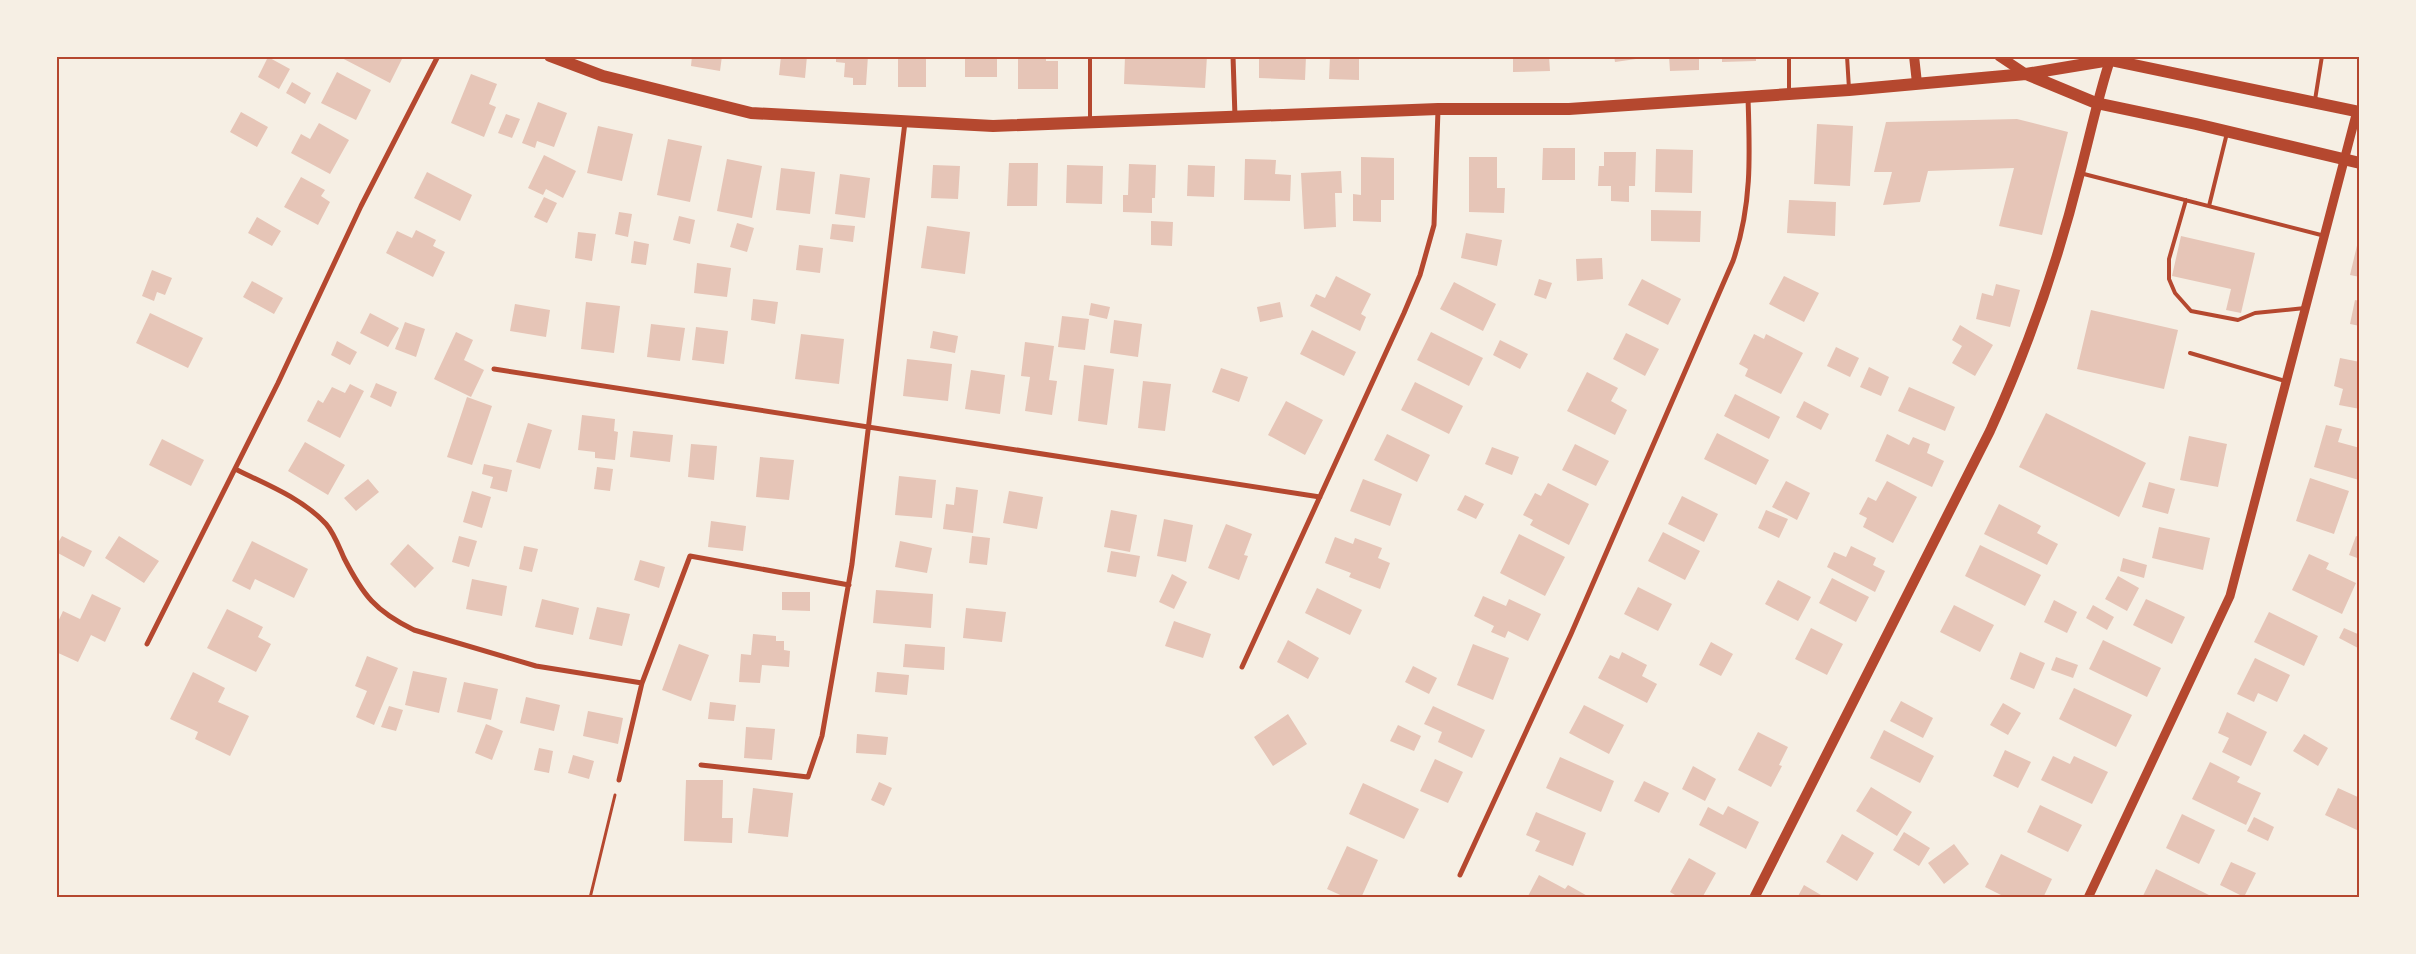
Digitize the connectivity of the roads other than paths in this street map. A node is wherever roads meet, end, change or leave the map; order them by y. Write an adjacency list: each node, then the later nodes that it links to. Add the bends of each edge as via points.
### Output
1 (438, 56): 35 (street)
2 (550, 56): 21 (main road, via 603,76 751,113)
3 (1090, 56): 22 (lane)
4 (1233, 56): 20 (street)
5 (1790, 56): 14 (lane)
6 (1846, 56): 13 (lane)
7 (1914, 56): 12 (main road)
8 (1999, 56): 11 (main road)
9 (2322, 56): 16 (lane)
10 (2108, 58): 11 (main road); 16 (main road); 17 (main road)
11 (2026, 74): 12 (main road); 17 (main road)
12 (1918, 83): 13 (main road)
13 (1849, 90): 14 (main road)
14 (1789, 94): 15 (main road)
15 (1748, 97): 18 (main road, via 1569,109); 43 (street, via 1750,166 1746,218 1733,261 1575,625)
16 (2314, 102): 19 (main road)
17 (2096, 103): 23 (main road); 26 (main road)
18 (1438, 109): 20 (main road); 36 (street, via 1434,225 1429,249 1404,314)
19 (2358, 112): 24 (street)
20 (1235, 117): 22 (main road)
21 (905, 122): 22 (main road, via 993,126); 34 (street)
22 (1090, 123)
23 (2227, 132): 24 (main road); 28 (lane)
24 (2346, 160): 25 (main road); 29 (street)
25 (2360, 163)
26 (2080, 173): 27 (lane); 44 (main road, via 2039,313 2005,398)
27 (2186, 200): 28 (lane); 30 (lane, via 2169,259 2168,279 2191,311 2238,320 2256,313)
28 (2208, 206): 29 (lane)
29 (2325, 236): 30 (street)
30 (2306, 307): 33 (street)
31 (2190, 353): 33 (lane)
32 (494, 369): 34 (street)
33 (2287, 382): 45 (street, via 2230,596)
34 (869, 426): 36 (street); 37 (street)
35 (235, 469): 38 (street); 40 (street, via 288,495 327,525 365,596 398,622 414,630 536,666)
36 (1320, 497): 39 (street)
37 (849, 584): 40 (street, via 690,556); 41 (street, via 822,736 808,777)
38 (147, 644)
39 (1242, 667)
40 (642, 683): 42 (street)
41 (701, 765)
42 (619, 780)
43 (1460, 875)
44 (1754, 898)
45 (2088, 898)

